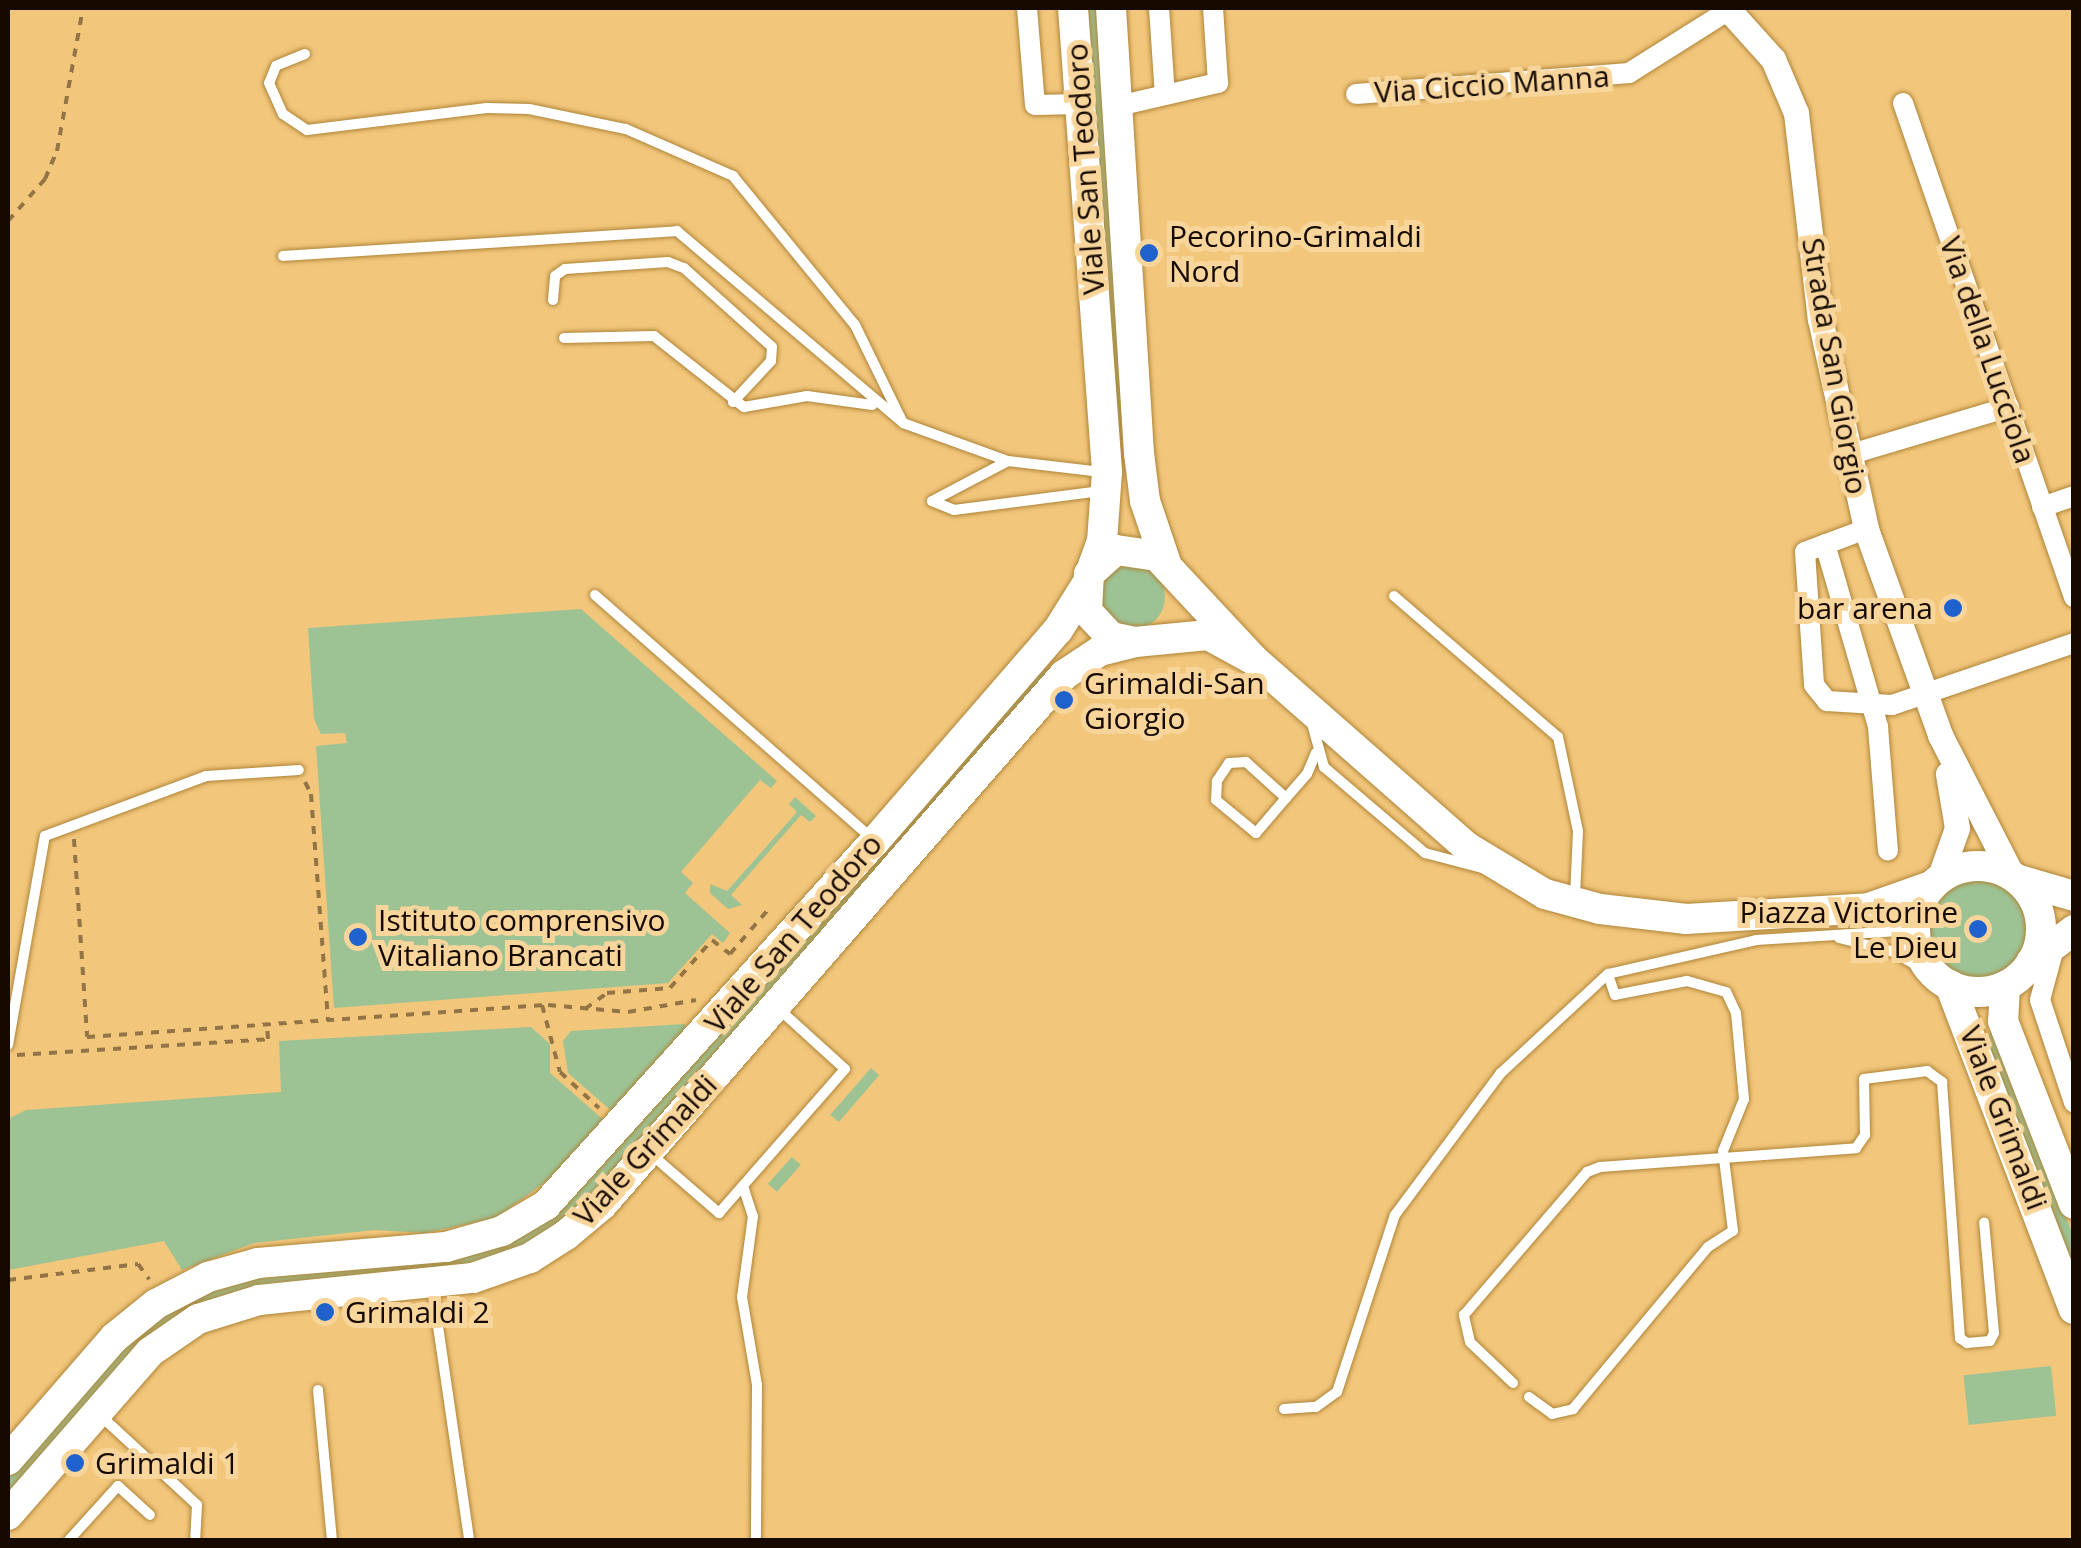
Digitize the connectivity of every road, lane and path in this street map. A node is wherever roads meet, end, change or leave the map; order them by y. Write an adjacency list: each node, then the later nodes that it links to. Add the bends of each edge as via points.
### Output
1 (83, 8): 14 (path, via 57,152)
2 (1027, 8): 12 (street, via 1035,105)
3 (1073, 8): 12 (main road, Viale San Teodoro)
4 (1110, 8): 13 (main road)
5 (1159, 8): 10 (street)
6 (1213, 8): 10 (street, via 1218,82)
7 (1728, 9): 9 (street, Via Ciccio Manna, via 1629,73); 22 (street, Strada San Giorgio, via 1773,58 1796,113 1820,319)
8 (304, 54): 21 (lane, via 276,66 269,83 282,114 306,130 470,110 529,110 626,129 732,176 854,326)
9 (1356, 94)
10 (1165, 95): 13 (street)
11 (1903, 103): 20 (street, Via della Lucciola)
12 (1080, 104): 24 (main road, Viale San Teodoro)
13 (1118, 106): 29 (main road, via 1139,454 1149,514)
14 (8, 221)
15 (284, 256): 19 (lane, via 676,231)
16 (553, 300): 18 (lane, via 555,276 565,268 677,264 772,347 771,360)
17 (564, 338): 18 (lane, via 654,336)
18 (733, 402): 19 (lane, via 754,408 808,396 842,397)
19 (878, 407): 21 (lane)
20 (2009, 407): 22 (street); 26 (street, Via della Lucciola)
21 (903, 423): 23 (lane)
22 (1848, 455): 27 (street, Strada San Giorgio)
23 (1008, 460): 24 (lane); 24 (lane, via 932,501 954,510)
24 (1107, 481): 30 (main road, Viale San Teodoro)
25 (2074, 496): 26 (street)
26 (2042, 506): 33 (street, Via della Lucciola)
27 (1866, 528): 28 (street); 37 (street, Strada San Giorgio)
28 (1825, 544): 38 (street); 38 (street, via 1805,552 1814,685 1838,706)
29 (1171, 571): 30 (main road, via 1128,548); 34 (main road, via 1174,616); 36 (main road)
30 (1089, 578): 34 (main road, via 1096,626); 45 (main road, Viale San Teodoro, via 1058,630)
31 (596, 595): 45 (lane)
32 (1394, 596): 51 (lane, via 1558,738 1578,831)
33 (2074, 596)
34 (1141, 641): 36 (main road, Viale Grimaldi, via 1208,635); 61 (main road, Viale Grimaldi, via 1100,651 1064,675)
35 (2074, 643): 37 (street)
36 (1254, 660): 39 (main road)
37 (1924, 694): 38 (street); 40 (street, Strada San Giorgio)
38 (1873, 706): 46 (street)
39 (1310, 709): 41 (lane); 47 (main road)
40 (1940, 734): 48 (street); 50 (street, via 1957,828)
41 (1316, 753): 43 (lane); 47 (lane, via 1425,853 1462,868)
42 (299, 770): 44 (lane, via 206,776); 64 (path, via 311,794)
43 (1286, 798): 43 (lane, via 1246,762 1229,764 1216,781 1216,800 1256,833)
44 (73, 824): 65 (path, via 87,1036); 66 (lane, via 46,836 38,851 32,933)
45 (875, 841): 69 (main road, Viale San Teodoro)
46 (1888, 852)
47 (1493, 868): 51 (main road)
48 (2015, 878): 49 (main road); 50 (main road, via 1984,866); 55 (main road, via 2040,918)
49 (2074, 896)
50 (1919, 903): 53 (main road); 57 (main road, via 1921,955)
51 (1574, 904): 53 (main road, via 1686,920)
52 (767, 912): 62 (path, via 730,958 712,940 670,988 607,993)
53 (1827, 922): 56 (lane); 57 (lane)
54 (2065, 937): 55 (main road); 63 (street, via 2041,982)
55 (2030, 964): 58 (main road); 63 (street)
56 (1608, 974): 71 (lane, via 1615,995 1686,981 1726,992 1736,1013 1744,1099); 82 (lane, via 1512,1061 1395,1215 1337,1392 1316,1407)
57 (1943, 981): 58 (main road, via 1977,992); 78 (main road, Viale Grimaldi)
58 (2004, 986): 73 (main road, via 2004,1021)
59 (711, 991): 62 (path, via 678,1008)
60 (542, 1005): 62 (path); 64 (path); 69 (path, via 560,1072)
61 (774, 1006): 70 (main road, Viale Grimaldi); 72 (lane, via 845,1070)
62 (584, 1010)
63 (2042, 1018): 68 (street)
64 (328, 1020): 65 (path)
65 (267, 1024): 67 (path, via 268,1039)
66 (8, 1045)
67 (8, 1056)
68 (2074, 1102)
69 (621, 1128): 84 (main road, Viale San Teodoro, via 546,1204 502,1231 446,1247 258,1263 186,1287 114,1338)
70 (648, 1152): 72 (lane, via 720,1213); 77 (main road, Viale Grimaldi, via 602,1204 546,1248 504,1268)
71 (1723, 1157): 74 (lane, via 1856,1148 1865,1135 1864,1079 1927,1071 1942,1082 1960,1338 1968,1342 1990,1341 1994,1333); 79 (lane, via 1588,1172 1464,1315 1470,1342); 81 (lane, via 1734,1218 1730,1236 1708,1248 1573,1409 1552,1414)
72 (743, 1186): 91 (lane, via 753,1216 742,1298 757,1385)
73 (2074, 1204)
74 (1984, 1222)
75 (138, 1264): 76 (path)
76 (8, 1280)
77 (432, 1286): 83 (main road, Viale Grimaldi, via 230,1306 150,1352); 90 (lane)
78 (2074, 1308)
79 (1514, 1384)
80 (318, 1390): 89 (lane)
81 (1529, 1398)
82 (1284, 1409)
83 (96, 1412): 85 (main road, Viale Grimaldi); 88 (lane, via 197,1505)
84 (8, 1460)
85 (8, 1515)
86 (150, 1515): 87 (lane, via 118,1486)
87 (69, 1540)
88 (195, 1540)
89 (332, 1540)
90 (469, 1540)
91 (756, 1540)

